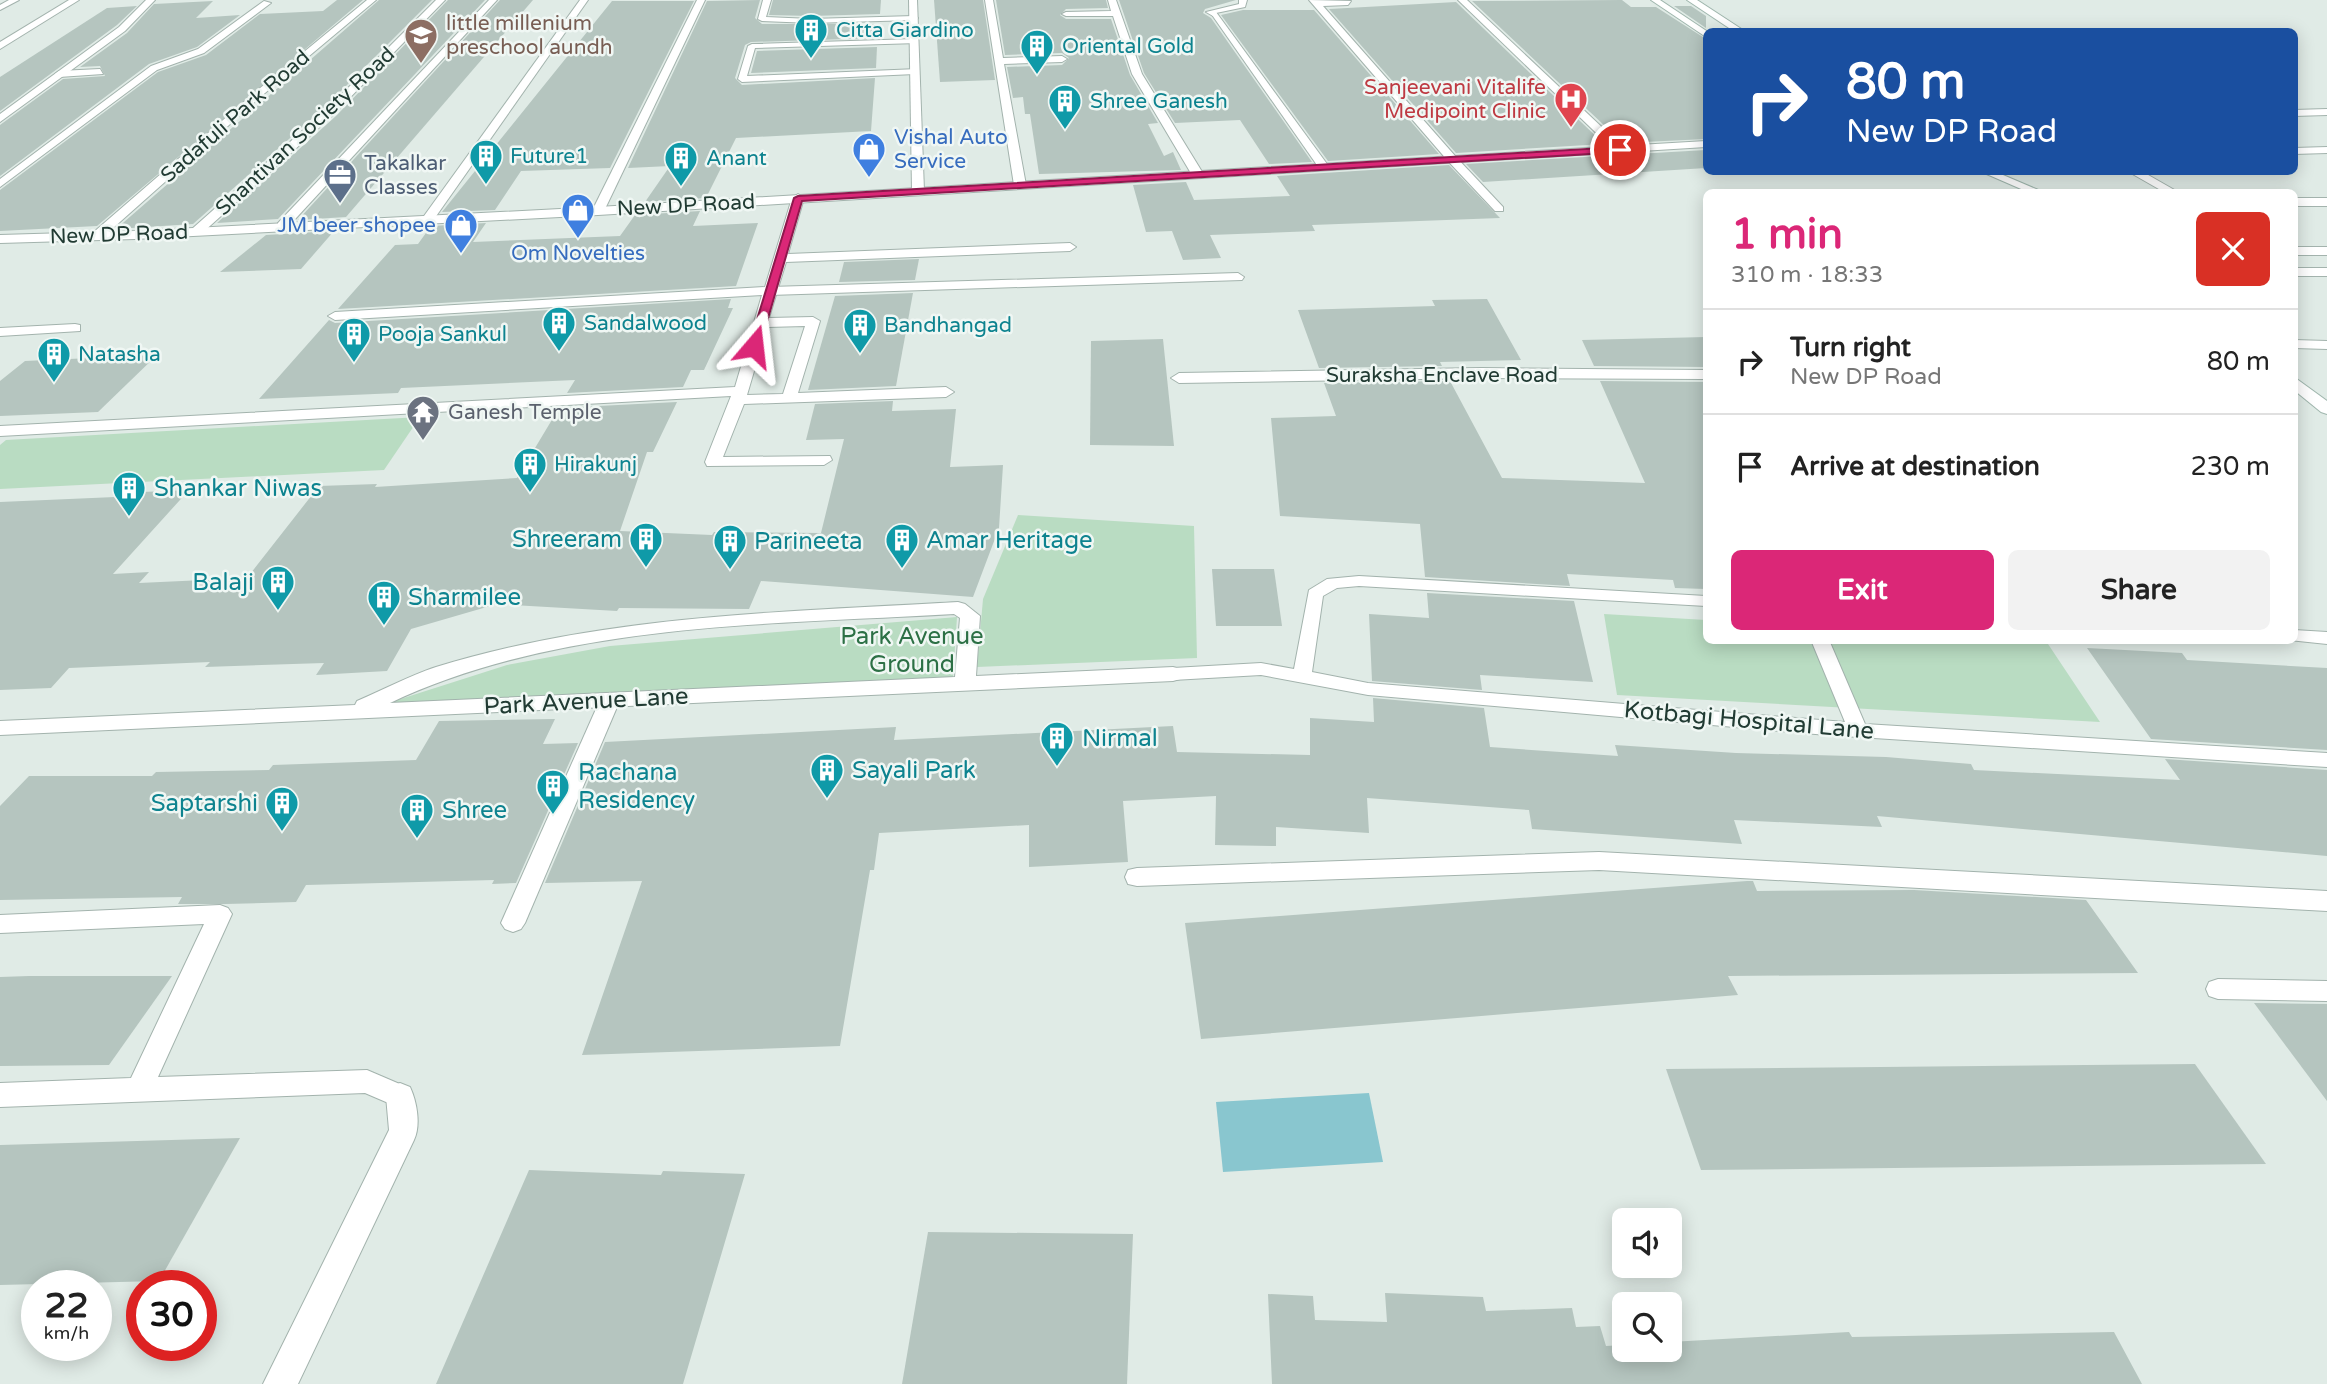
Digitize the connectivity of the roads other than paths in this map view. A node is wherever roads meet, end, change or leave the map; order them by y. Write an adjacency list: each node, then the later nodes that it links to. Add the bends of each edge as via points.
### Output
1 (15, 0): 20 (street)
2 (75, 0): 28 (street)
3 (151, 0): 33 (street, via 122,29)
4 (372, 0): 61 (street, Sadafuli Park Road)
5 (441, 0): 60 (street, Shantivan Society Road, via 330,113)
6 (493, 0): 59 (street)
7 (584, 0): 58 (street)
8 (701, 0): 57 (street)
9 (767, 0): 24 (lane, via 762,19)
10 (913, 0): 24 (street)
11 (989, 0): 30 (street)
12 (1112, 0): 21 (street)
13 (1243, 0): 23 (lane, via 1242,5 1216,9 1210,12)
14 (1462, 0): 40 (street)
15 (1655, 0): 26 (street)
16 (1691, 0): 25 (street)
17 (1314, 2): 19 (street); 43 (street)
18 (267, 3): 48 (lane, via 203,52 154,68)
19 (1348, 3)
20 (0, 8)
21 (1116, 13): 22 (street); 45 (street, via 1137,74)
22 (1066, 14)
23 (1213, 14): 44 (street)
24 (914, 18): 27 (street)
25 (1736, 28)
26 (1703, 32)
27 (915, 41): 31 (street); 31 (lane, via 752,46 742,79)
28 (0, 46)
29 (1062, 60): 30 (street)
30 (999, 61): 49 (street)
31 (915, 71): 52 (street)
32 (100, 72): 33 (lane)
33 (59, 74): 36 (street)
34 (2298, 113): 35 (street)
35 (2327, 113)
36 (0, 119)
37 (1703, 144): 40 (street, New DP Road)
38 (2327, 145): 39 (street)
39 (2298, 146)
40 (1620, 150): 43 (street, New DP Road)
41 (2327, 150): 42 (street)
42 (2298, 151)
43 (1452, 159): 44 (street, New DP Road); 56 (lane)
44 (1323, 166): 45 (street, New DP Road)
45 (1198, 175): 49 (street, New DP Road)
46 (1994, 175): 50 (street)
47 (2141, 175): 51 (street)
48 (0, 184)
49 (1020, 185): 52 (street, New DP Road)
50 (2030, 189)
51 (2166, 189)
52 (918, 191): 53 (street, New DP Road)
53 (798, 198): 57 (street, New DP Road); 68 (street)
54 (2327, 204): 55 (street)
55 (2298, 205)
56 (1499, 209)
57 (598, 211): 58 (street, New DP Road)
58 (428, 219): 59 (street, New DP Road)
59 (282, 226): 60 (street, New DP Road)
60 (197, 231): 61 (street, New DP Road)
61 (99, 234): 62 (street, New DP Road)
62 (0, 239)
63 (1070, 247): 68 (street)
64 (2298, 251): 65 (street)
65 (2327, 251)
66 (2298, 257): 67 (street)
67 (2327, 257)
68 (780, 258): 72 (street)
69 (2298, 272): 70 (lane)
70 (2327, 272)
71 (1238, 277): 72 (lane)
72 (770, 291): 73 (street); 74 (street)
73 (335, 316)
74 (761, 323): 83 (street); 84 (street, via 813,321)
75 (75, 328): 76 (street)
76 (0, 332)
77 (2298, 344): 78 (street)
78 (2327, 345)
79 (1703, 375): 80 (street, Suraksha Enclave Road)
80 (1179, 378)
81 (2298, 385): 85 (street)
82 (946, 392): 84 (street)
83 (739, 395): 84 (street); 86 (street); 87 (street, via 713,462)
84 (789, 398)
85 (2327, 409)
86 (0, 431)
87 (824, 460)
88 (1703, 601): 93 (lane, via 1333,583 1315,594)
89 (2298, 636): 90 (lane)
90 (2327, 638)
91 (1822, 644): 98 (lane)
92 (1172, 674): 93 (lane, Kotbagi Hospital Lane, via 1261,669); 94 (street, Park Avenue Lane)
93 (1302, 677): 98 (lane, Kotbagi Hospital Lane, via 1368,689)
94 (965, 683): 95 (street, Park Avenue Lane); 96 (street, via 970,615 958,608 691,625 584,638 442,673)
95 (610, 700): 96 (street, Park Avenue Lane); 102 (lane)
96 (353, 711): 97 (street, Park Avenue Lane)
97 (0, 727)
98 (1858, 730): 99 (lane, Kotbagi Hospital Lane)
99 (2327, 760)
100 (1137, 877): 101 (street, via 1599,861)
101 (2327, 901)
102 (513, 923)
103 (0, 924): 106 (lane, via 220,914)
104 (2218, 989): 105 (lane)
105 (2327, 991)
106 (139, 1090): 107 (lane); 108 (lane, via 367,1081)
107 (0, 1095)
108 (400, 1096): 109 (street, via 404,1131)
109 (280, 1384)

